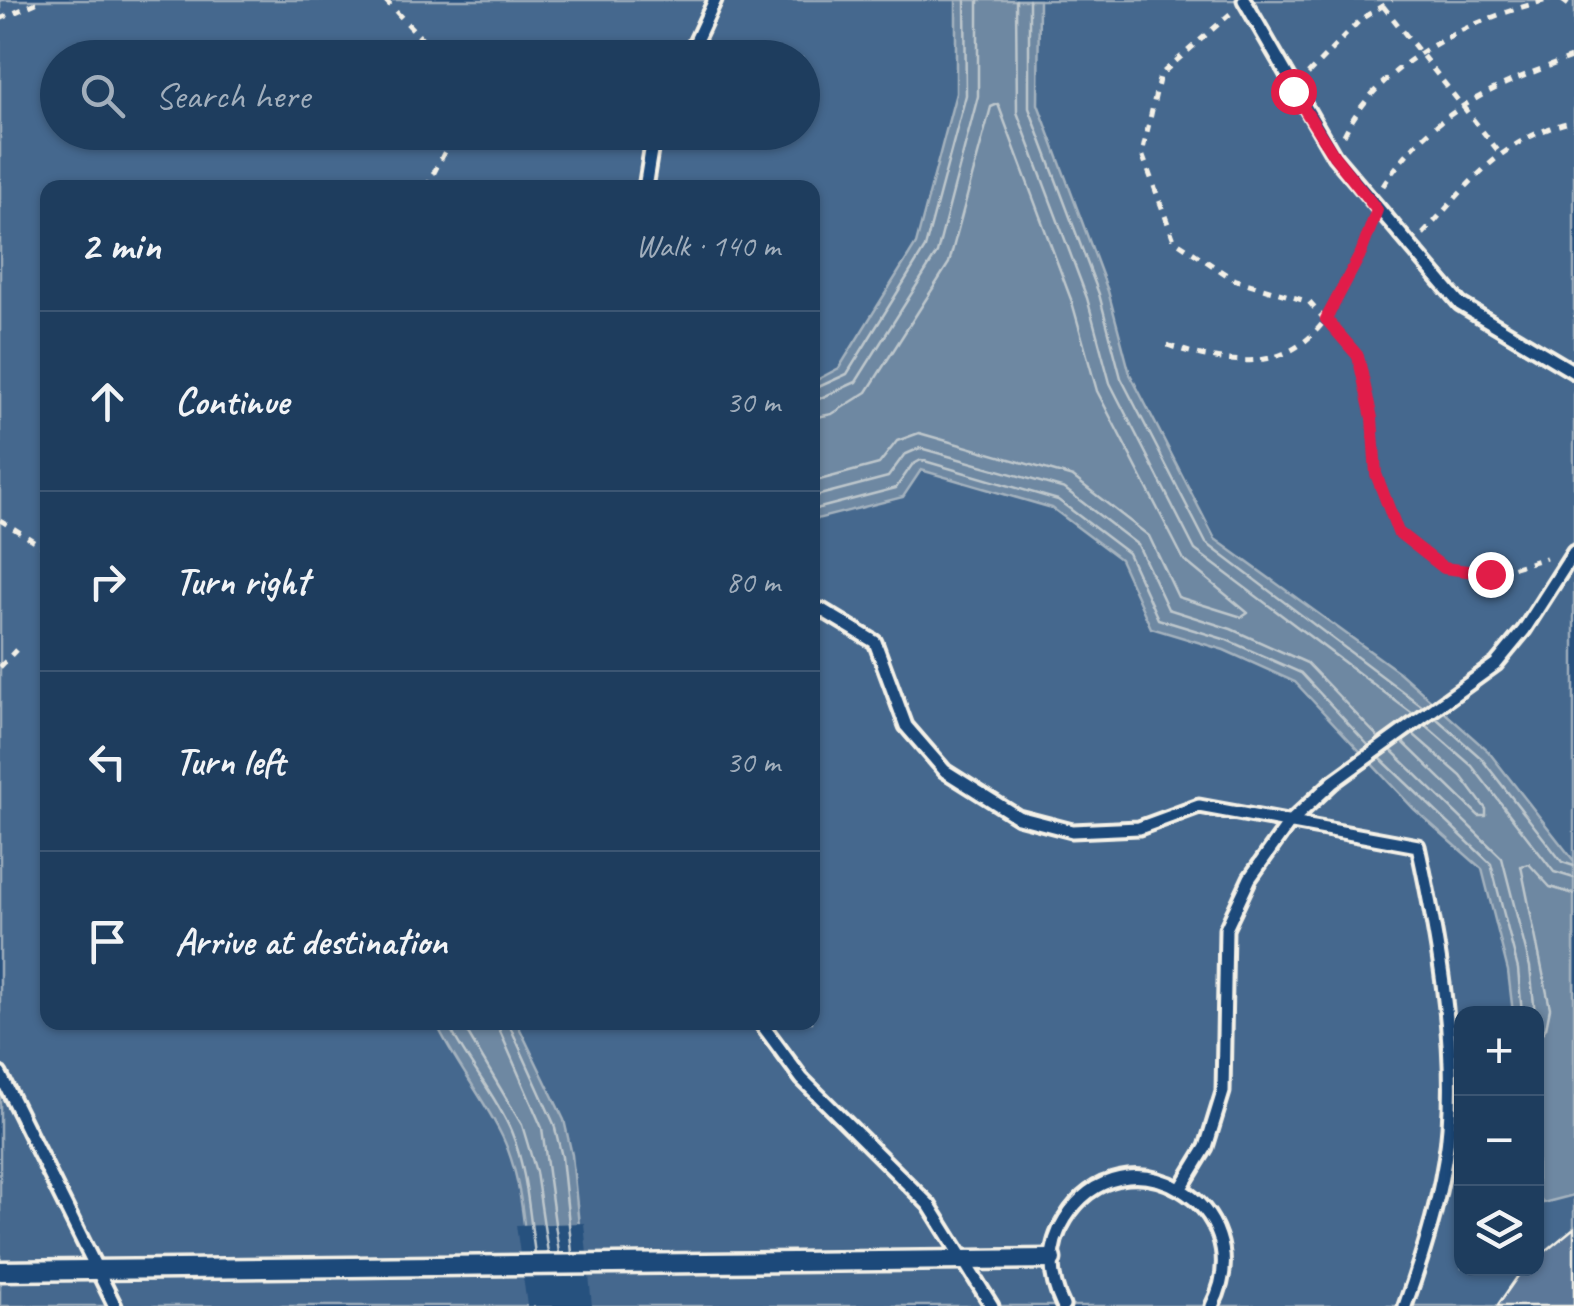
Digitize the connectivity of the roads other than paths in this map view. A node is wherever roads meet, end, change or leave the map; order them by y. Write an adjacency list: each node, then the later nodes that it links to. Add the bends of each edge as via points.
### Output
1 (715, 0): 3 (lane)
2 (1244, 2): 6 (lane, via 1334,156 1460,304)
3 (696, 40)
4 (651, 150): 5 (lane)
5 (647, 180)
6 (1574, 372)
7 (1574, 552): 9 (lane, via 1496,664 1332,782)
8 (820, 611): 9 (lane, via 875,642 906,726 945,771 1018,817 1072,830 1139,828 1199,806)
9 (1289, 823): 12 (lane, via 1250,878 1226,929 1223,1092 1206,1147); 21 (lane, via 1418,846 1444,995 1449,1128)
10 (766, 1030): 14 (lane, via 802,1079 929,1205)
11 (0, 1074): 15 (lane)
12 (1181, 1188): 13 (lane, via 1153,1178 1095,1187 1057,1231); 20 (lane, via 1204,1206 1218,1231 1224,1260)
13 (1051, 1259): 14 (street); 19 (lane)
14 (963, 1260): 15 (street); 18 (lane)
15 (99, 1270): 16 (street); 17 (lane)
16 (0, 1271)
17 (115, 1306)
18 (992, 1306)
19 (1064, 1306)
20 (1212, 1306)
21 (1406, 1306)

